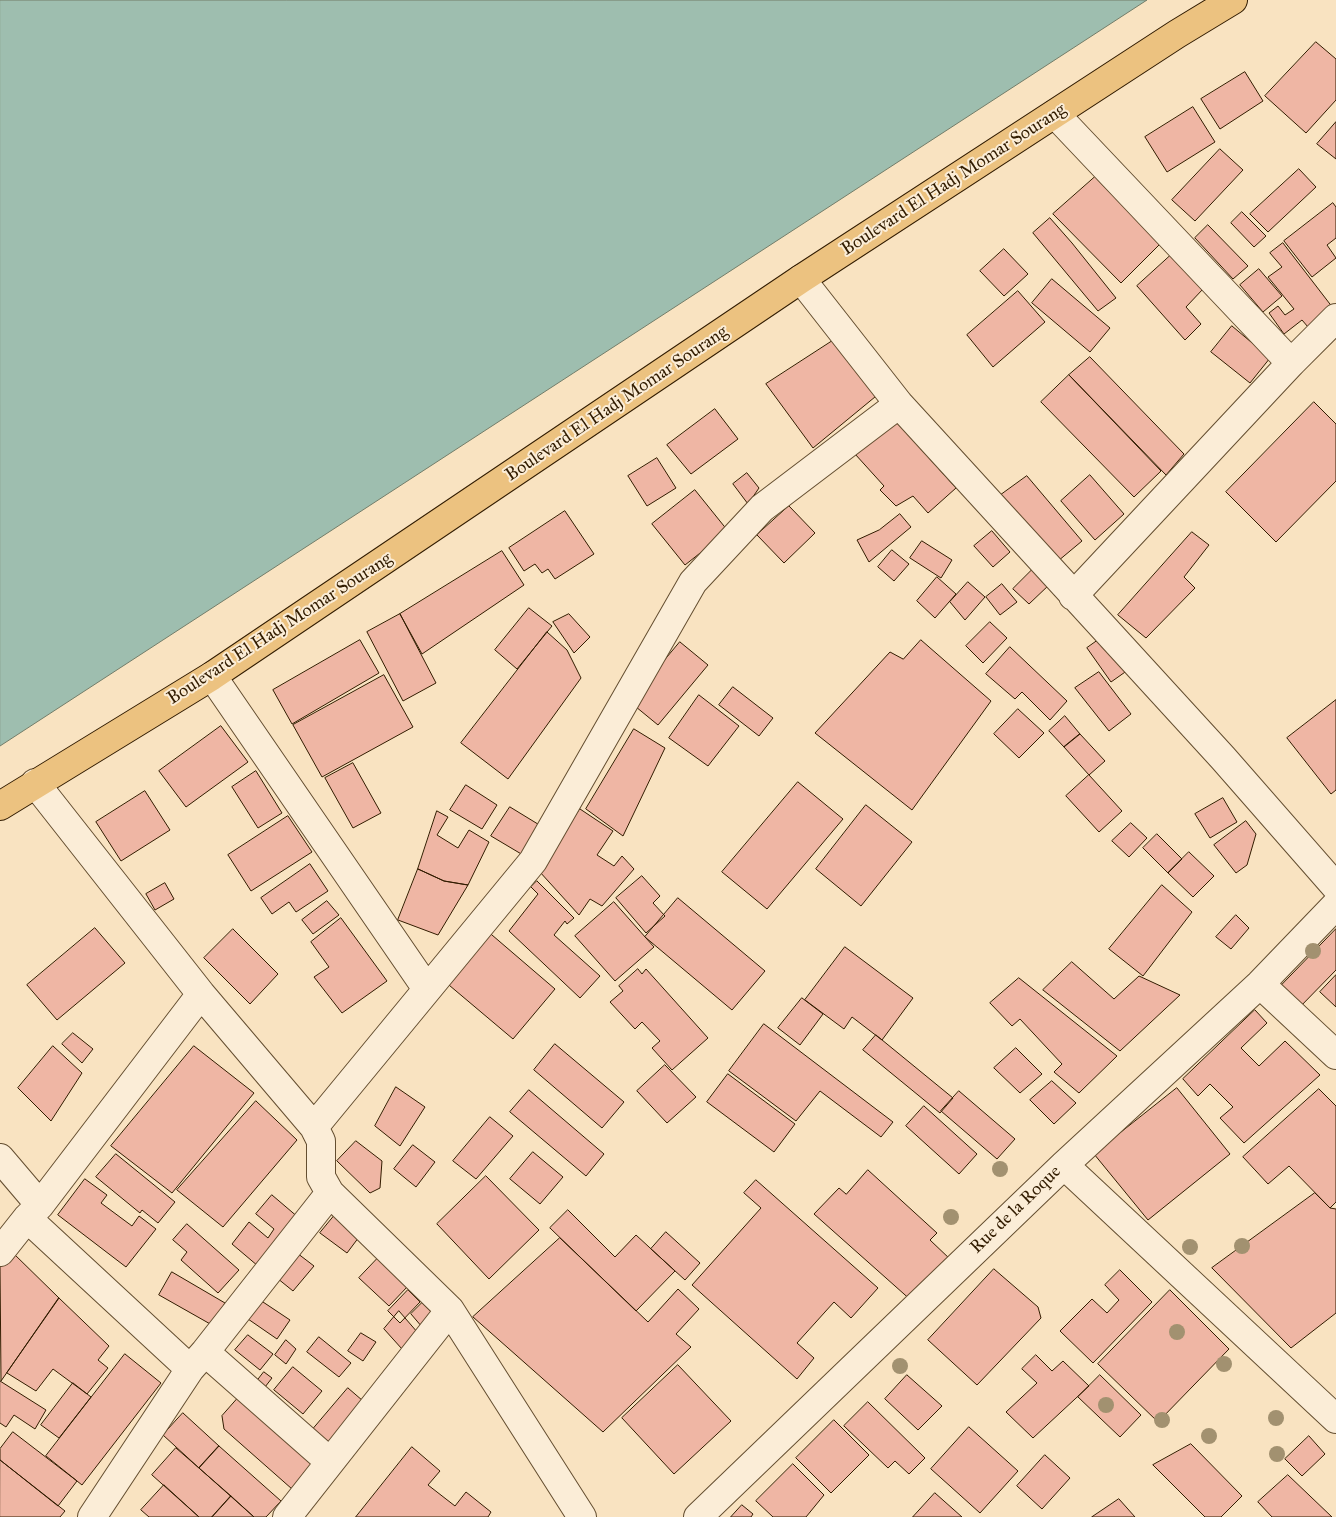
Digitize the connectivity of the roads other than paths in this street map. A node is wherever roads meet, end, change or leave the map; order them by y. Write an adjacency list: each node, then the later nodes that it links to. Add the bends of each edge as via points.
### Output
1 (1233, 0): 2 (highway, Boulevard El Hadj Momar Sourang)
2 (1055, 114): 3 (highway, Boulevard El Hadj Momar Sourang); 5 (street)
3 (801, 279): 6 (street); 8 (highway, Boulevard El Hadj Momar Sourang)
4 (1336, 318): 5 (street)
5 (1291, 363): 7 (street)
6 (898, 404): 7 (street); 14 (street, via 762,508 693,582 533,861)
7 (1074, 596): 11 (street)
8 (212, 676): 9 (highway, Boulevard El Hadj Momar Sourang); 14 (street)
9 (35, 783): 10 (highway, Boulevard El Hadj Momar Sourang); 15 (street)
10 (0, 806)
11 (1336, 887)
12 (1336, 905): 13 (street, Rue de la Roque)
13 (1260, 984): 16 (street); 19 (street, Rue de la Roque)
14 (427, 989): 17 (street)
15 (202, 994): 17 (street); 21 (street)
16 (1336, 1055)
17 (314, 1126): 20 (street, via 321,1141 321,1177)
18 (0, 1158): 21 (street)
19 (1064, 1165): 25 (street); 30 (street, Rue de la Roque)
20 (330, 1193): 23 (street); 24 (street)
21 (34, 1211): 22 (street); 24 (street)
22 (0, 1252)
23 (450, 1310): 26 (street); 29 (street)
24 (197, 1361): 26 (street); 27 (street)
25 (1336, 1419)
26 (330, 1462): 28 (street)
27 (92, 1517)
28 (287, 1517)
29 (582, 1517)
30 (698, 1517)

